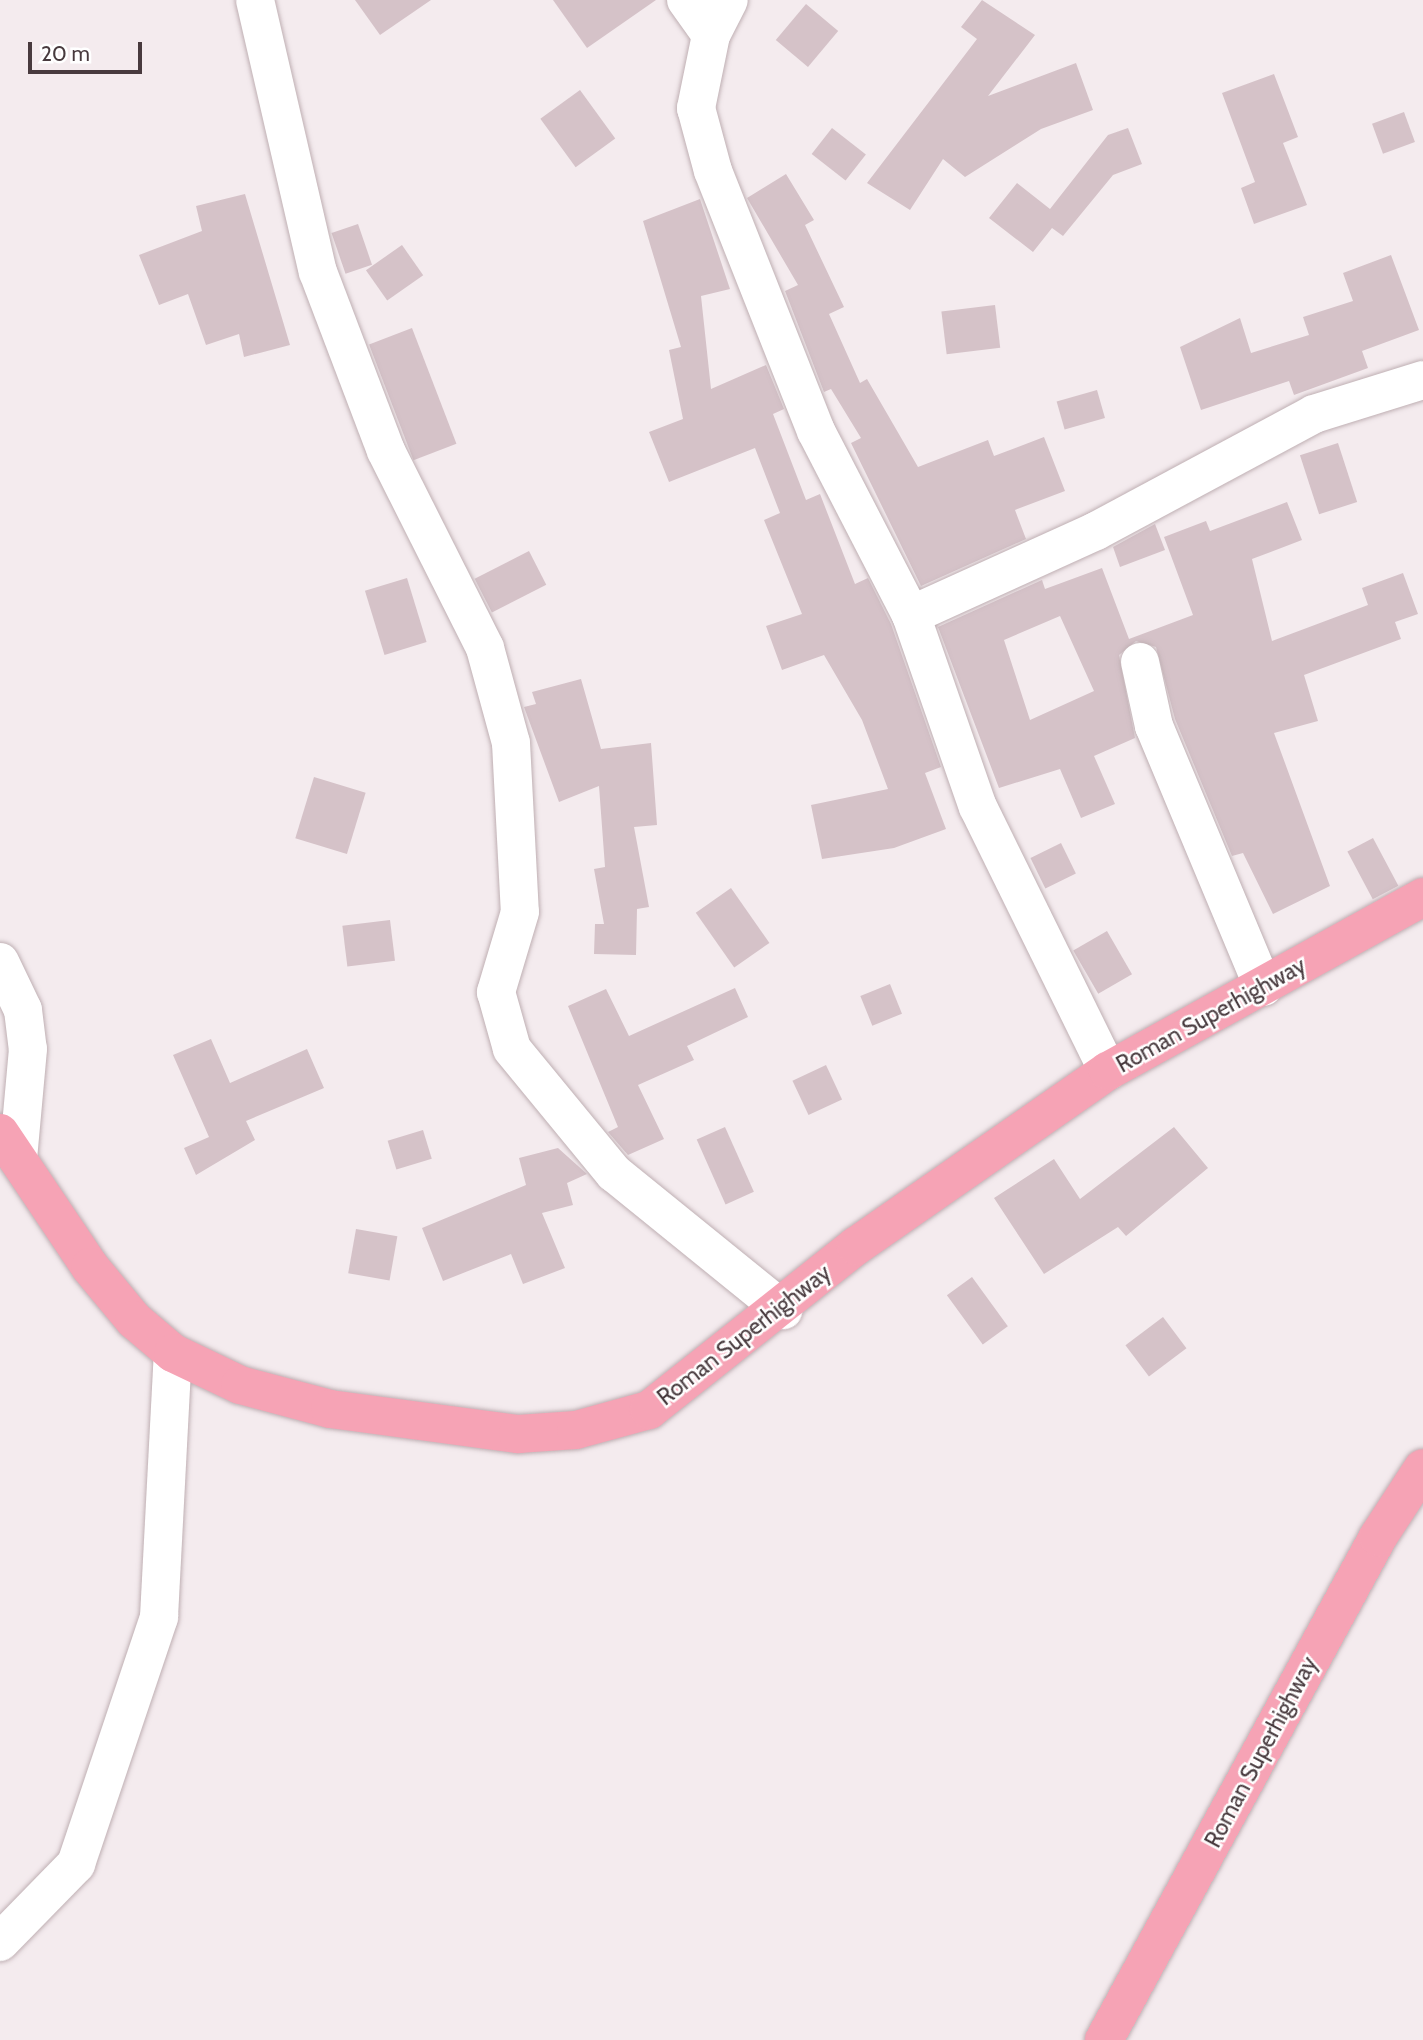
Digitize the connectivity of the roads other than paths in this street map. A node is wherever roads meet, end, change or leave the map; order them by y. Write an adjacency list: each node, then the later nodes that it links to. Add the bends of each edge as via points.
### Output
1 (255, 0): 13 (street, via 318,272 386,451 485,648 511,743 520,912 496,992 512,1049 614,1173)
2 (686, 0): 4 (street)
3 (729, 0): 4 (street)
4 (711, 35): 6 (street, via 696,107 713,171 816,431)
5 (1423, 380): 6 (street, via 1314,414 1096,531)
6 (911, 615): 11 (street, via 978,807)
7 (1140, 662): 10 (street, via 1154,726)
8 (1423, 897): 10 (main road, Roman Superhighway)
9 (0, 962): 12 (street, via 23,1010 28,1049)
10 (1263, 987): 11 (main road, Roman Superhighway)
11 (1108, 1071): 13 (main road, Roman Superhighway, via 856,1246)
12 (9, 1146): 14 (main road, Roman Superhighway, via 90,1267 134,1320)
13 (783, 1310): 14 (main road, Roman Superhighway, via 649,1410 576,1430 518,1434 330,1409 240,1385)
14 (173, 1353): 16 (street, via 159,1617 76,1864)
15 (1423, 1468): 17 (main road, Roman Superhighway, via 1378,1537)
16 (0, 1942)
17 (1104, 2040)

